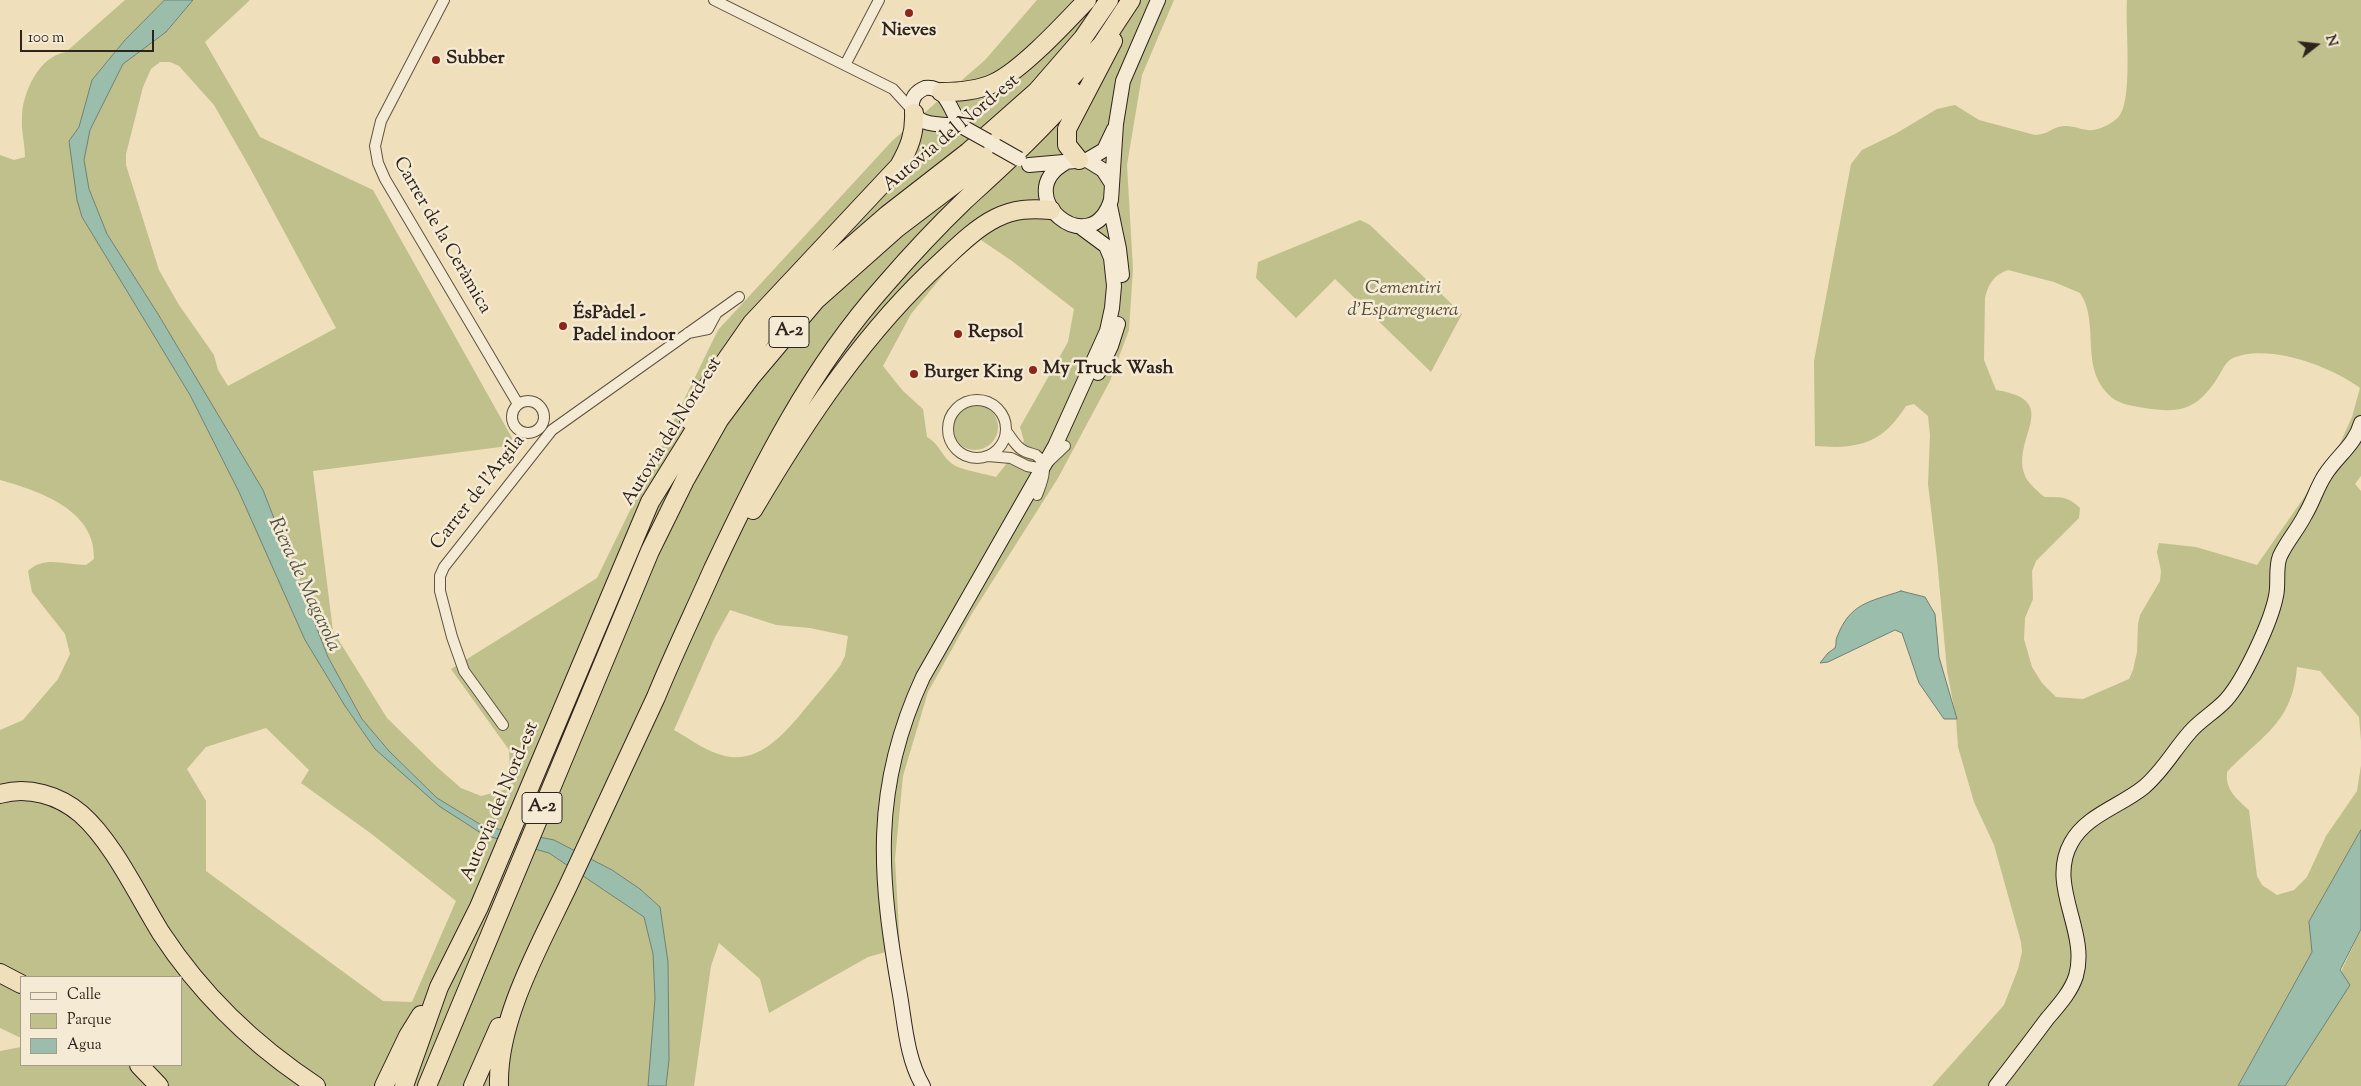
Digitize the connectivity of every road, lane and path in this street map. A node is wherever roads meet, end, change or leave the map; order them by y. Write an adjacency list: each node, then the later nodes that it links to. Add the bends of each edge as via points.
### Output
1 (444, 0): 26 (street, Carrer de la Ceràmica, via 381,121 374,146 385,179)
2 (714, 0): 10 (street)
3 (879, 0): 10 (street)
4 (1087, 0): 13 (highway, via 1003,79)
5 (1109, 0): 35 (highway, Autovia del Nord-est / A-2, via 1083,38 1037,91 811,281 760,338 722,388)
6 (1131, 0): 8 (highway, Autovia del Nord-est / A-2)
7 (1158, 0): 16 (main road, via 1123,81)
8 (1117, 24): 9 (highway, Autovia del Nord-est / A-2); 18 (highway, via 1112,45 1067,129 1067,145)
9 (1102, 44): 36 (highway, via 1081,83 1056,113 962,203 884,286 817,374 777,440 740,512); 50 (highway, Autovia del Nord-est / A-2, via 1047,104 980,164 897,228 816,300 751,377 720,420 674,502 585,704)
10 (845, 65): 11 (street)
11 (893, 89): 12 (street); 14 (street)
12 (919, 91): 13 (main road, via 929,88); 14 (main road, via 913,99)
13 (944, 98): 15 (main road, via 943,117); 17 (main road)
14 (913, 112): 15 (main road, via 922,121); 35 (highway, via 914,131 900,166 752,323 701,396)
15 (933, 123): 17 (main road)
16 (1116, 124): 18 (main road, via 1104,150); 20 (main road)
17 (961, 126): 19 (main road, bridge)
18 (1077, 161): 19 (main road); 20 (main road, via 1104,170); 21 (main road, via 1059,167 1050,177)
19 (1024, 162): 21 (main road)
20 (1112, 185): 22 (main road)
21 (1046, 191): 23 (main road)
22 (1110, 206): 24 (main road, via 1094,223); 29 (main road, via 1122,281 1117,328)
23 (1051, 210): 24 (main road, via 1066,223); 36 (highway, via 1016,210 996,218 972,234 927,274 848,366 786,453)
24 (1079, 226): 29 (main road, via 1097,238 1109,252 1113,270 1112,308)
25 (739, 296): 37 (street, Carrer de l'Argila, via 546,436 458,547 440,576 440,590 464,671)
26 (518, 404)
27 (2361, 423): 54 (main road, via 2354,440 2325,474 2281,554 2276,598 2262,635 2234,689 2224,702 2191,730 2151,781 2087,824 2071,843 2064,869 2067,900 2079,950 2076,976 2067,994)
28 (1006, 431): 30 (street, via 1022,450); 31 (street, via 1001,446); 31 (street, via 1004,417 992,404 975,400 962,403 955,409 948,425 950,442 971,458)
29 (1060, 446): 30 (street); 33 (main road); 34 (main road)
30 (1034, 454): 33 (street)
31 (988, 456): 32 (street, via 1011,458)
32 (1027, 466): 33 (street); 34 (street)
33 (1044, 466): 34 (main road)
34 (1034, 492): 53 (main road, via 935,652 911,703 892,762 884,815 883,866 910,1056)
35 (650, 502): 42 (highway, Autovia del Nord-est / A-2, via 479,908)
36 (656, 697): 40 (highway)
37 (503, 725)
38 (0, 794): 46 (highway, via 27,791 45,794 82,814 106,842 162,934 234,1023)
39 (0, 973): 41 (highway)
40 (524, 980): 51 (highway, via 514,993); 52 (highway, via 503,1042)
41 (20, 983)
42 (439, 988): 43 (highway, Autovia del Nord-est / A-2); 47 (highway, via 408,1036)
43 (421, 1037): 48 (highway); 49 (highway, Autovia del Nord-est / A-2)
44 (140, 1066): 45 (highway)
45 (159, 1086)
46 (316, 1086)
47 (384, 1086)
48 (396, 1086)
49 (404, 1086)
50 (427, 1086)
51 (473, 1086)
52 (499, 1086)
53 (923, 1086)
54 (1996, 1086)

